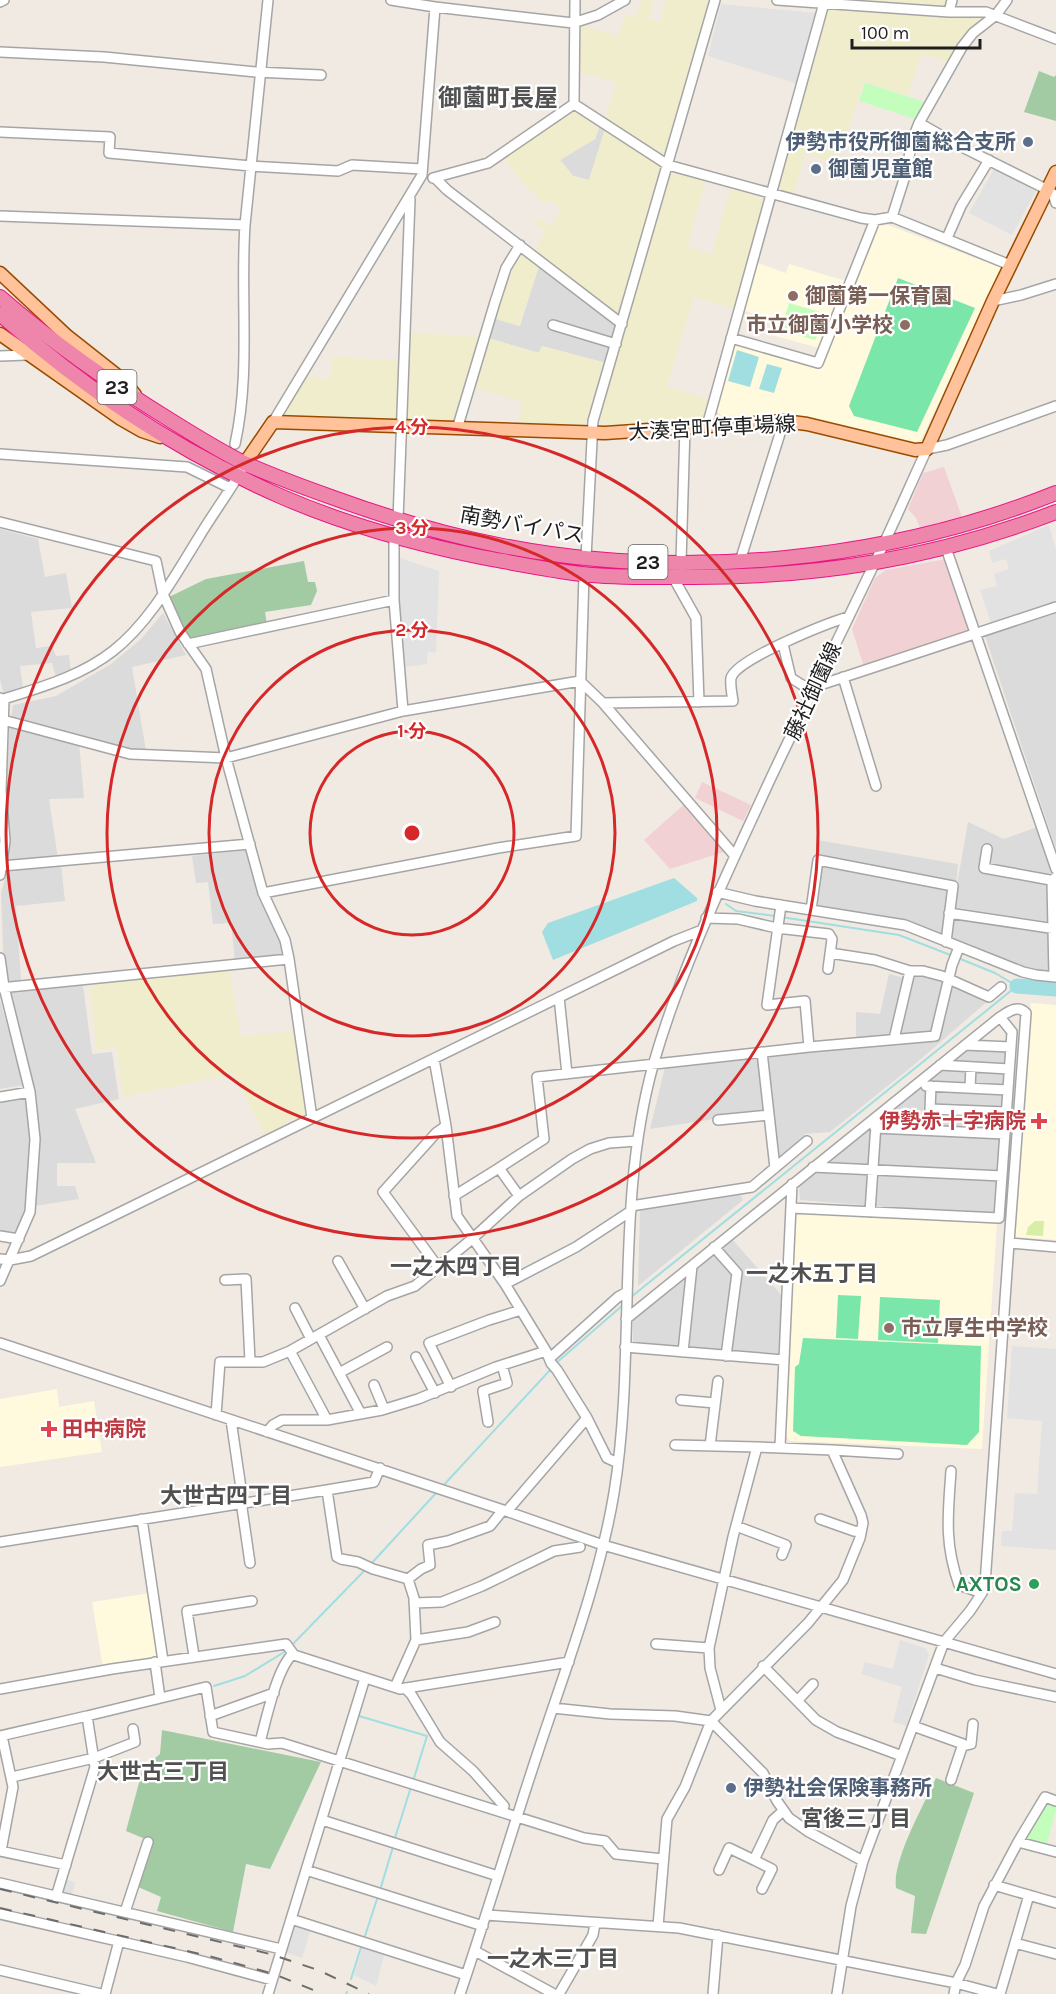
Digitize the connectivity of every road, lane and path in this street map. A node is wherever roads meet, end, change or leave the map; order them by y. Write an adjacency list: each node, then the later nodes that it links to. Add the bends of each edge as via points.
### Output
1 (4, 0): 10 (street)
2 (268, 0): 18 (street)
3 (575, 0): 15 (street)
4 (626, 0): 15 (street)
5 (715, 0): 24 (street)
6 (777, 0): 11 (street)
7 (952, 0): 13 (street)
8 (1007, 0): 14 (street)
9 (397, 1): 12 (street)
10 (0, 2)
11 (824, 3): 13 (street); 29 (street)
12 (435, 7): 15 (street); 26 (street)
13 (949, 12): 14 (street)
14 (996, 15): 16 (street); 21 (street, via 973,33 963,47)
15 (573, 23): 20 (street)
16 (1056, 39)
17 (0, 52): 18 (street)
18 (260, 72): 19 (street); 25 (street)
19 (321, 75)
20 (574, 104): 24 (street); 28 (street, via 488,163)
21 (919, 123): 23 (street); 33 (street)
22 (0, 132): 25 (street, via 110,137 109,153)
23 (989, 160): 30 (street); 36 (street)
24 (668, 165): 29 (street); 44 (street)
25 (251, 166): 26 (street, via 338,171 352,165); 35 (street)
26 (422, 172): 28 (street); 31 (street)
27 (1056, 172): 30 (main road)
28 (436, 179): 37 (street)
29 (770, 194): 34 (street); 47 (street)
30 (1053, 195): 38 (main road)
31 (410, 197): 54 (street); 55 (street)
32 (0, 216): 35 (street)
33 (892, 217): 34 (street); 36 (street)
34 (875, 220): 47 (street, via 818,363)
35 (245, 225): 61 (street, via 241,412)
36 (947, 238): 38 (street)
37 (520, 245): 44 (street); 58 (street, via 498,291)
38 (1010, 264): 42 (main road)
39 (0, 273): 51 (main road, via 124,381)
40 (1056, 284): 42 (street)
41 (0, 297): 51 (highway, 南勢バイパス / 23, via 84,365)
42 (993, 301): 62 (main road)
43 (0, 314): 60 (highway, 南勢バイパス / 23, via 79,378)
44 (622, 324): 48 (street)
45 (554, 325): 48 (street)
46 (0, 334): 49 (main road)
47 (731, 338): 56 (street)
48 (616, 344): 59 (street)
49 (27, 355): 50 (street); 60 (main road, via 121,419)
50 (0, 356)
51 (141, 402): 64 (highway, 南勢バイパス / 23)
52 (1056, 406): 62 (street)
53 (784, 421): 56 (main road, 大湊宮町停車場線); 62 (main road, 大湊宮町停車場線, via 915,450); 74 (street)
54 (273, 422): 55 (main road, 大湊宮町停車場線); 64 (main road)
55 (401, 426): 58 (main road, 大湊宮町停車場線); 68 (street)
56 (707, 426): 57 (main road, 大湊宮町停車場線)
57 (684, 428): 59 (main road, 大湊宮町停車場線); 75 (street)
58 (457, 429): 59 (main road, 大湊宮町停車場線)
59 (592, 433): 73 (street)
60 (170, 440): 65 (highway, 南勢バイパス / 23)
61 (235, 444)
62 (927, 449): 71 (street, 藤社御薗線)
63 (0, 454): 65 (street, via 188,467)
64 (245, 463): 65 (street); 68 (highway, 南勢バイパス / 23)
65 (234, 482): 70 (highway, 南勢バイパス / 23); 79 (street)
66 (1056, 493): 71 (highway, 南勢バイパス / 23, via 957,526)
67 (1056, 512): 72 (highway, 南勢バイパス / 23)
68 (398, 520): 73 (highway, 南勢バイパス / 23, via 502,546)
69 (0, 522): 79 (street, via 156,561)
70 (394, 537): 77 (highway, 南勢バイパス / 23); 80 (street)
71 (885, 542): 74 (highway, 南勢バイパス / 23, via 836,552); 76 (street, 藤社御薗線)
72 (946, 548): 76 (highway, 南勢バイパス / 23); 83 (street)
73 (586, 558): 75 (highway, 南勢バイパス / 23)
74 (740, 561): 75 (highway, 南勢バイパス / 23)
75 (681, 562)
76 (874, 563): 78 (highway, 南勢バイパス / 23, via 744,578); 82 (street, 藤社御薗線)
77 (584, 575): 78 (highway, 南勢バイパス / 23); 87 (street)
78 (673, 578): 90 (street, via 696,618)
79 (163, 594): 85 (street); 89 (street, via 111,652 69,678)
80 (394, 600): 85 (street); 92 (street)
81 (1056, 608): 83 (street)
82 (848, 617): 84 (street); 88 (street, 藤社御薗線)
83 (976, 633): 86 (street); 100 (street)
84 (783, 644): 88 (street, via 791,678); 90 (street, via 756,656 735,672 731,678 733,701)
85 (188, 645): 94 (street, via 206,669)
86 (843, 677): 88 (street); 95 (street)
87 (580, 681): 91 (street); 92 (street); 104 (street, via 576,836)
88 (813, 689): 99 (street, 藤社御薗線)
89 (2, 699): 93 (street)
90 (699, 702): 91 (street)
91 (603, 703): 99 (street)
92 (403, 711): 94 (street)
93 (3, 720): 94 (street, via 130,754); 96 (street)
94 (226, 758): 97 (street)
95 (876, 786)
96 (1, 798): 101 (street, via 5,841)
97 (250, 844): 101 (street); 104 (street)
98 (987, 849): 102 (street, via 984,868)
99 (735, 856): 103 (street, 藤社御薗線)
100 (1056, 869)
101 (1, 870)
102 (1054, 879): 110 (street)
103 (717, 892): 105 (street); 108 (street, 藤社御薗線)
104 (263, 893): 116 (street, via 285,940)
105 (781, 907): 106 (street); 109 (street)
106 (811, 910): 107 (street, via 818,860 953,886); 112 (street, via 905,925)
107 (949, 912): 110 (street); 112 (street)
108 (706, 918): 109 (street); 111 (street, 藤社御薗線)
109 (777, 926): 114 (street, via 829,934); 127 (street, via 767,1005 805,1001)
110 (1054, 929): 119 (street)
111 (702, 930): 123 (street); 131 (street, 藤社御薗線)
112 (946, 942): 113 (street)
113 (958, 950): 119 (street, via 1030,974); 120 (street)
114 (830, 953): 117 (street); 118 (street, via 875,960)
115 (0, 958): 122 (street)
116 (289, 959): 122 (street); 145 (street)
117 (828, 969)
118 (910, 971): 120 (street); 125 (street)
119 (1055, 977)
120 (950, 980): 121 (street, via 989,997); 125 (street, via 935,1035)
121 (1001, 987)
122 (2, 988): 140 (street)
123 (559, 997): 130 (street); 135 (street)
124 (1000, 1017): 126 (street); 128 (street, via 1012,1032); 166 (street, via 1014,1009 1026,1013)
125 (894, 1040): 127 (street)
126 (965, 1045): 128 (street); 132 (street)
127 (810, 1047): 129 (street)
128 (1011, 1047): 134 (street)
129 (762, 1052): 131 (street); 143 (street)
130 (434, 1059): 145 (street); 147 (street)
131 (654, 1064): 135 (street); 150 (street, 藤社御薗線)
132 (940, 1065): 133 (street); 136 (street)
133 (971, 1067): 134 (street); 138 (street)
134 (1009, 1069): 139 (street)
135 (567, 1074): 153 (street, via 537,1077 544,1139)
136 (915, 1085): 137 (street); 144 (street)
137 (932, 1086): 138 (street); 142 (street, via 930,1109)
138 (970, 1088): 139 (street)
139 (1008, 1090): 142 (street)
140 (30, 1092): 141 (street); 164 (street, via 34,1166 30,1212)
141 (0, 1097)
142 (1006, 1112): 149 (street)
143 (769, 1115): 146 (street); 154 (street)
144 (876, 1116): 148 (street); 152 (street)
145 (312, 1119): 169 (street, via 31,1256)
146 (718, 1120)
147 (446, 1126): 158 (street); 171 (street, via 383,1192)
148 (876, 1128): 149 (street); 155 (street)
149 (1005, 1134): 156 (street)
150 (637, 1141): 159 (street, via 590,1149); 160 (street, 藤社御薗線)
151 (807, 1141): 154 (street)
152 (813, 1167): 155 (street); 157 (street)
153 (499, 1168): 158 (street); 159 (street)
154 (776, 1168): 160 (street, via 752,1187)
155 (873, 1170): 156 (street); 162 (street)
156 (1002, 1176): 162 (street, via 999,1218)
157 (792, 1184): 161 (street); 167 (street)
158 (454, 1196): 165 (street, via 457,1216)
159 (519, 1196): 165 (street)
160 (631, 1208): 175 (street, via 576,1247); 176 (street, 藤社御薗線)
161 (791, 1208): 162 (street); 189 (street)
162 (870, 1212)
163 (0, 1236): 164 (street)
164 (20, 1239): 169 (street)
165 (472, 1239): 171 (street); 175 (street)
166 (1009, 1243): 168 (street); 233 (street)
167 (714, 1247): 172 (street); 187 (street, via 737,1273)
168 (1056, 1247)
169 (5, 1259): 174 (street)
170 (338, 1261): 178 (street)
171 (438, 1266): 178 (street, via 414,1286)
172 (692, 1266): 180 (street); 186 (street)
173 (225, 1280): 190 (street, via 246,1279)
174 (0, 1281)
175 (505, 1284): 179 (street)
176 (627, 1292): 180 (street, 藤社御薗線); 191 (street)
177 (295, 1308): 181 (street)
178 (364, 1309): 181 (street)
179 (521, 1310): 191 (street); 196 (street, via 429,1343)
180 (626, 1314): 184 (street, 藤社御薗線)
181 (315, 1337): 185 (street); 193 (street)
182 (0, 1343): 202 (street)
183 (387, 1347): 193 (street)
184 (625, 1347): 186 (street); 214 (street, 藤社御薗線)
185 (290, 1351): 190 (street, via 268,1361); 205 (street)
186 (683, 1352): 187 (street)
187 (726, 1356): 189 (street)
188 (416, 1357): 197 (street)
189 (784, 1360): 211 (street)
190 (250, 1361): 202 (street, via 220,1362)
191 (551, 1361): 192 (street); 203 (street)
192 (502, 1365): 196 (street); 206 (street, via 507,1383 483,1391)
193 (339, 1372): 201 (street)
194 (718, 1381): 199 (street)
195 (374, 1384): 200 (street)
196 (451, 1387): 197 (street)
197 (435, 1392): 200 (street)
198 (681, 1400): 199 (street)
199 (715, 1403): 209 (street)
200 (384, 1409): 201 (street)
201 (361, 1414): 205 (street)
202 (216, 1415): 204 (street)
203 (587, 1418): 214 (street, via 607,1458); 219 (street)
204 (231, 1420): 207 (street); 218 (street)
205 (327, 1420): 207 (street, via 282,1420)
206 (488, 1422)
207 (267, 1432): 215 (street)
208 (675, 1445): 209 (street)
209 (710, 1446): 210 (street)
210 (757, 1447): 211 (street); 222 (street)
211 (780, 1447): 212 (street)
212 (832, 1450): 213 (street); 223 (street, via 861,1515)
213 (898, 1454)
214 (618, 1463): 226 (street, 藤社御薗線)
215 (380, 1468): 217 (street, via 374,1482); 219 (street)
216 (951, 1471): 233 (street, via 946,1531 951,1562 959,1585)
217 (327, 1490): 218 (street); 231 (street, via 337,1557)
218 (243, 1502): 220 (street); 230 (street)
219 (505, 1510): 226 (street); 231 (street, via 490,1526 428,1545 430,1565)
220 (142, 1519): 225 (street); 244 (street)
221 (820, 1519): 223 (street)
222 (736, 1526): 227 (street); 232 (street)
223 (861, 1532): 236 (street, via 843,1580)
224 (793, 1536): 227 (street)
225 (0, 1542)
226 (603, 1545): 232 (street); 245 (street, 藤社御薗線)
227 (786, 1545): 229 (street)
228 (580, 1547): 235 (street, via 554,1551 442,1602)
229 (782, 1555)
230 (250, 1563)
231 (408, 1579): 235 (street)
232 (724, 1579): 236 (street); 241 (street)
233 (982, 1593): 239 (street)
234 (252, 1601): 243 (street, via 187,1611)
235 (414, 1603): 238 (street)
236 (821, 1608): 239 (street); 246 (street)
237 (495, 1622): 238 (street, via 468,1632)
238 (416, 1640): 251 (street)
239 (944, 1642): 247 (street); 248 (street)
240 (656, 1644): 241 (street)
241 (709, 1647): 259 (street)
242 (293, 1654): 243 (street, via 286,1644); 249 (street); 254 (street, via 281,1670)
243 (194, 1656): 244 (street)
244 (159, 1662): 253 (street); 256 (street)
245 (569, 1662): 252 (street); 258 (street, 藤社御薗線)
246 (764, 1666): 257 (street); 259 (street)
247 (935, 1668): 255 (street); 264 (street)
248 (1056, 1674)
249 (365, 1678): 251 (street); 271 (street)
250 (813, 1684): 257 (street)
251 (394, 1687): 252 (street)
252 (405, 1688): 275 (street, via 440,1742 490,1789 504,1806)
253 (0, 1689)
254 (274, 1693): 261 (street); 267 (street)
255 (1056, 1697)
256 (160, 1698): 260 (street); 261 (street, via 206,1687)
257 (798, 1700): 269 (street, via 816,1720 837,1732)
258 (552, 1708): 262 (street); 277 (street, 藤社御薗線)
259 (721, 1710): 262 (street)
260 (87, 1716): 266 (street); 270 (street)
261 (210, 1716): 267 (street, via 213,1732)
262 (711, 1721): 276 (street, via 763,1773); 283 (street, via 685,1787 667,1819)
263 (974, 1724): 268 (street, via 971,1744)
264 (913, 1726): 268 (street); 269 (street)
265 (132, 1729): 270 (street, via 135,1742)
266 (1, 1736): 272 (street)
267 (260, 1742): 271 (street, via 282,1743)
268 (963, 1746): 273 (street)
269 (902, 1756): 285 (street)
270 (94, 1758): 272 (street); 286 (street, via 95,1767)
271 (340, 1760): 275 (street); 278 (street)
272 (12, 1778): 281 (street, via 12,1799)
273 (951, 1780)
274 (1056, 1801): 280 (street, via 1045,1797)
275 (502, 1811): 277 (street)
276 (783, 1811): 284 (street, via 773,1820); 285 (street, via 809,1832)
277 (516, 1816): 283 (street, via 605,1841 616,1854); 289 (street, 藤社御薗線)
278 (322, 1820): 287 (street); 289 (street)
279 (148, 1842): 296 (street)
280 (1018, 1842): 282 (street); 291 (street)
281 (0, 1851): 286 (street)
282 (1056, 1852)
283 (663, 1858): 302 (street)
284 (754, 1860): 288 (street, via 729,1848); 292 (street, via 772,1869)
285 (863, 1861): 309 (street)
286 (66, 1865): 294 (street)
287 (306, 1870): 299 (street); 301 (street)
288 (719, 1870)
289 (498, 1876): 298 (street, 藤社御薗線)
290 (0, 1883): 294 (street)
291 (994, 1886): 293 (street); 313 (street)
292 (762, 1889)
293 (1029, 1895): 295 (street); 305 (street)
294 (56, 1896): 296 (street)
295 (1056, 1903)
296 (125, 1912): 306 (street)
297 (0, 1914): 304 (street)
298 (486, 1915): 300 (street); 301 (street, 藤社御薗線)
299 (291, 1919): 306 (street); 311 (street)
300 (595, 1923): 302 (street); 318 (street, via 593,1935)
301 (483, 1926): 307 (street, 藤社御薗線)
302 (658, 1926): 303 (street)
303 (718, 1935): 309 (street); 319 (street)
304 (119, 1941): 312 (street); 314 (street)
305 (1015, 1943): 308 (street); 322 (street)
306 (282, 1949): 312 (street)
307 (475, 1951): 311 (street, 藤社御薗線); 317 (street)
308 (1056, 1954)
309 (842, 1961): 313 (street); 320 (street)
310 (0, 1970): 314 (street)
311 (466, 1975): 316 (street, 藤社御薗線)
312 (272, 1980): 315 (street)
313 (956, 1983): 321 (street); 322 (street)
314 (103, 1994)
315 (268, 1994)
316 (460, 1994)
317 (554, 1994)
318 (559, 1994)
319 (713, 1994)
320 (837, 1994)
321 (954, 1994)
322 (998, 1994)

